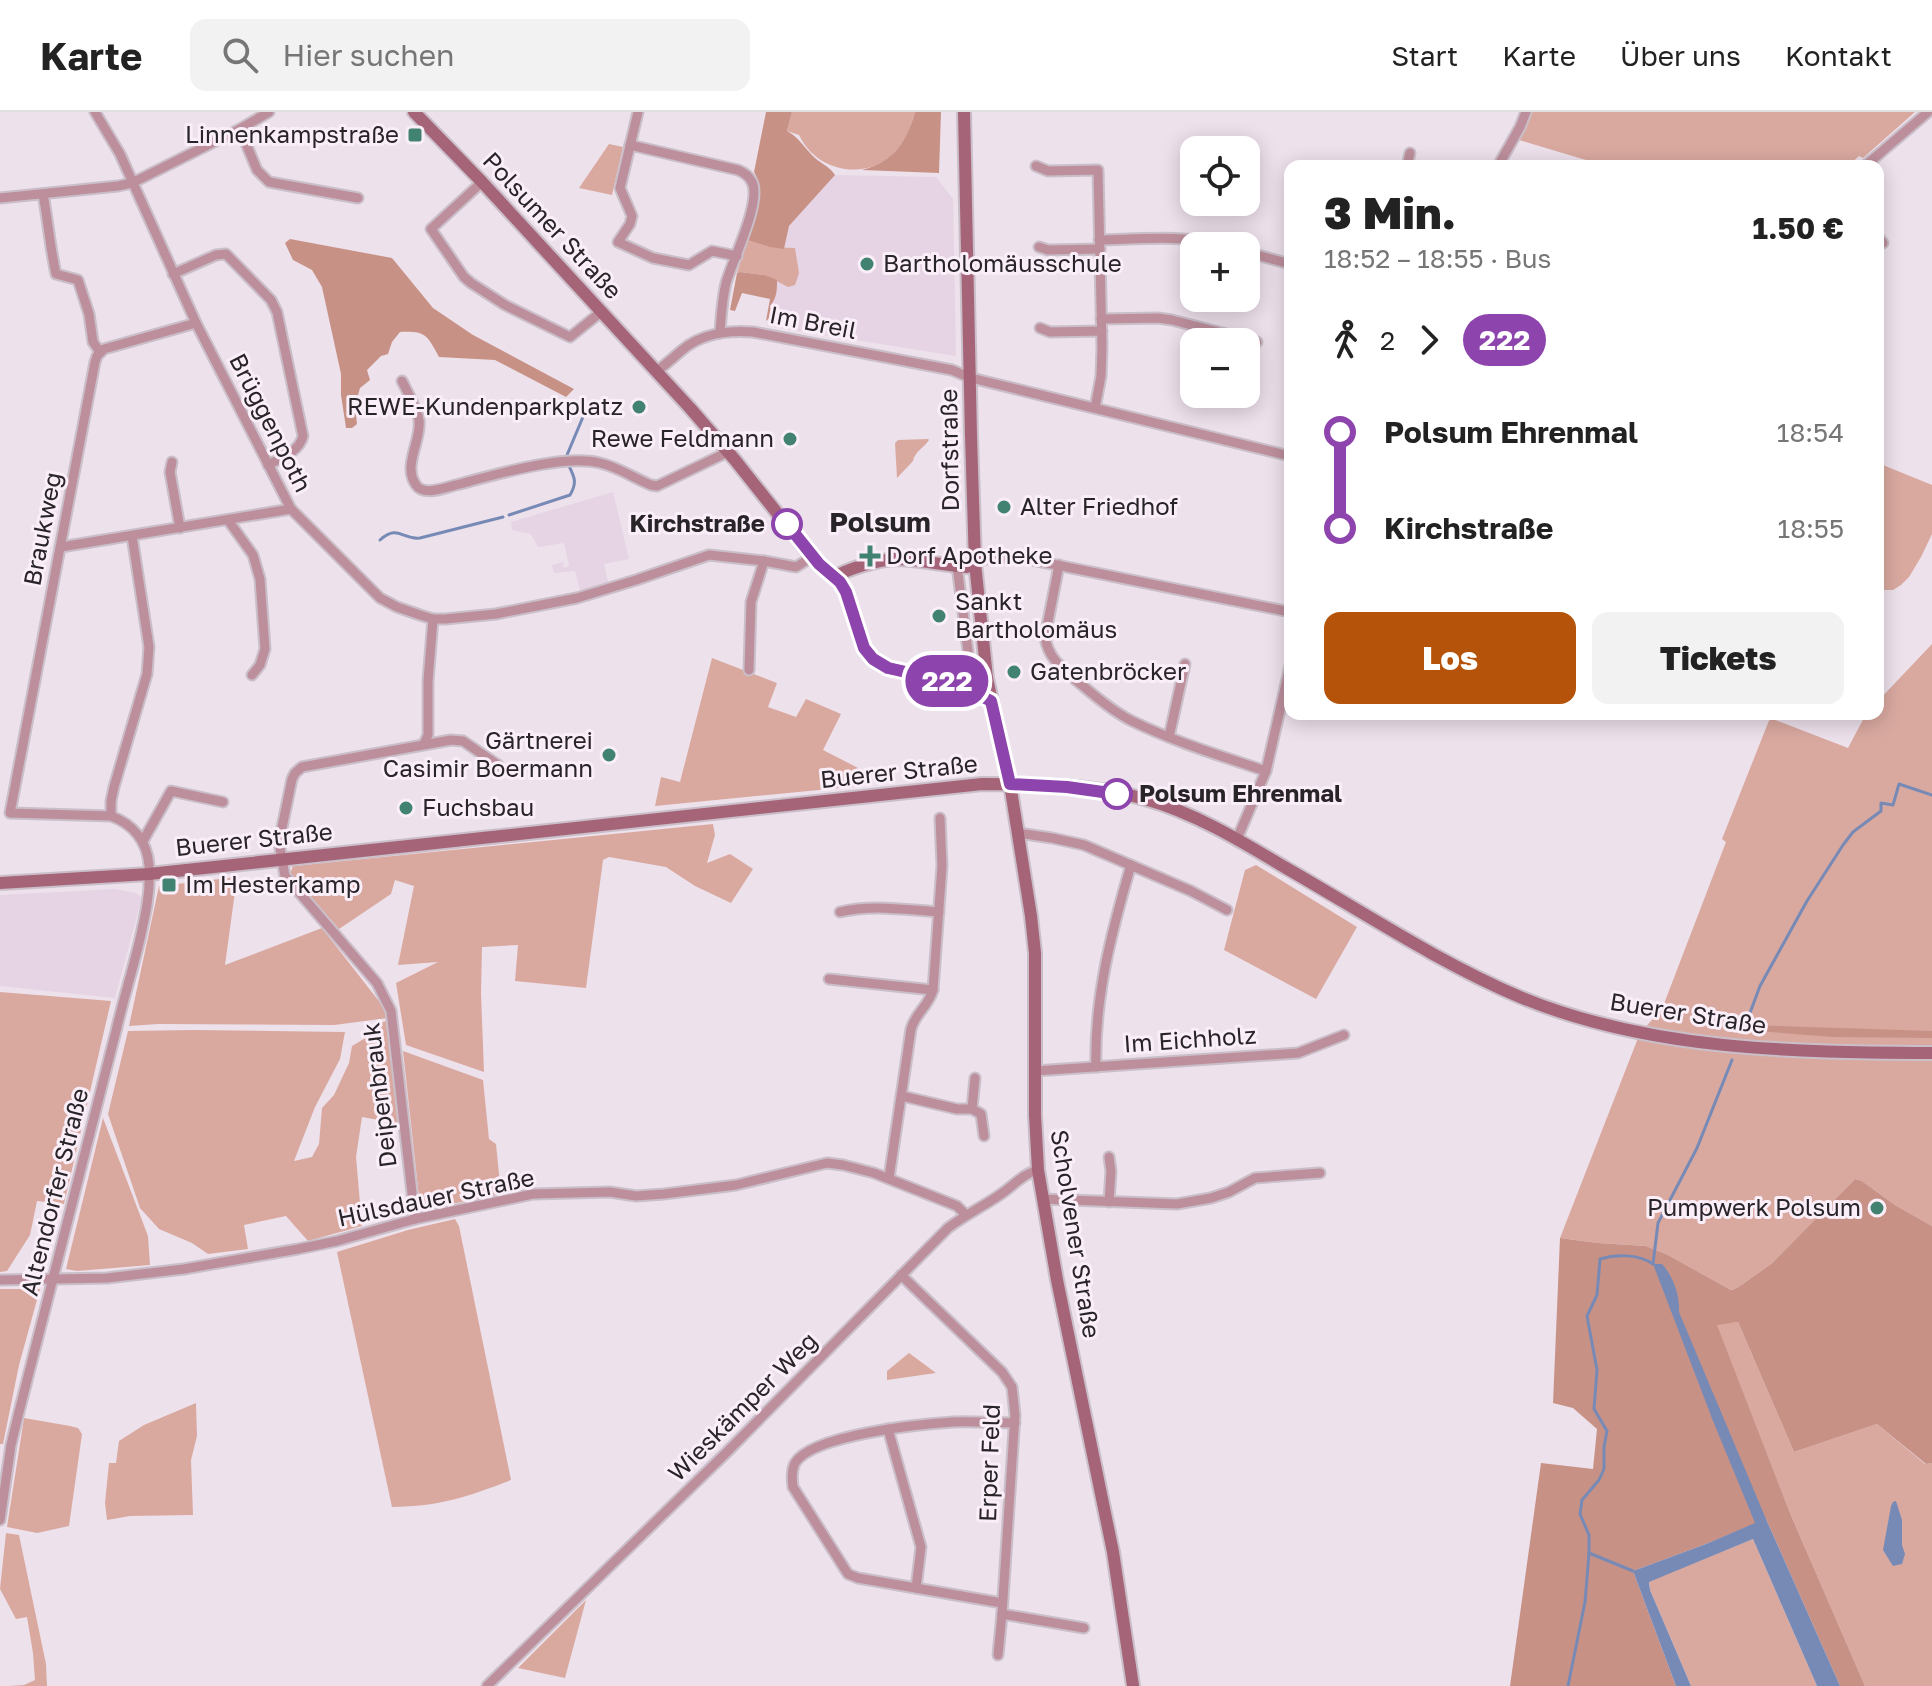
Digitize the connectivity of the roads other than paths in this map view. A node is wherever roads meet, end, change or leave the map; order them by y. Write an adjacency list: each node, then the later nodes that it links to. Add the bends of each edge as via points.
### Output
1 (95, 112): 16 (street, Brüggenpoth)
2 (269, 112): 8 (street)
3 (414, 112): 15 (main road, Polsumer Straße)
4 (638, 112): 9 (street)
5 (964, 112): 36 (main road, Dorfstraße)
6 (1526, 112): 12 (street)
7 (1928, 112): 13 (street)
8 (240, 129): 16 (street); 19 (street, via 257,170 269,182)
9 (630, 145): 23 (street, via 745,173 754,192); 23 (street, via 620,188 632,216 618,242 653,258 689,265 712,251)
10 (1410, 153): 11 (street)
11 (1408, 160)
12 (1501, 160)
13 (1872, 160)
14 (1036, 166): 21 (street, via 1048,171 1098,170)
15 (482, 182): 27 (main road, Polsumer Straße); 27 (street, via 431,229 464,277 505,305 570,337)
16 (132, 183): 17 (street); 26 (street, Brüggenpoth)
17 (43, 194): 18 (street); 34 (street, via 56,274 78,280)
18 (0, 198)
19 (358, 198)
20 (1180, 238): 21 (street)
21 (1099, 245): 22 (street); 28 (street)
22 (1039, 247)
23 (737, 256): 33 (street, via 723,299)
24 (1260, 256): 25 (street)
25 (1284, 262)
26 (173, 274): 29 (street, Brüggenpoth); 42 (street, via 226,254 277,312 303,436 297,448)
27 (601, 312): 35 (main road, Polsumer Straße)
28 (1101, 319): 31 (street, via 1158,318); 32 (street)
29 (196, 323): 34 (street); 42 (street, Brüggenpoth)
30 (1040, 328): 32 (street)
31 (1203, 328)
32 (1102, 331): 38 (street)
33 (720, 333): 35 (street, Im Breil, via 683,349); 36 (street, Im Breil, via 762,333)
34 (100, 352): 47 (street, Braukweg)
35 (657, 371): 39 (main road, Polsumer Straße)
36 (971, 378): 38 (street, Im Breil); 50 (main road, Dorfstraße)
37 (402, 381): 39 (street, via 419,420 410,469 420,489 432,491 576,461 600,463 657,486)
38 (1095, 408): 40 (street, Im Breil)
39 (728, 452): 48 (main road, Polsumer Straße)
40 (1284, 455)
41 (172, 462): 45 (street)
42 (268, 465): 43 (street, Brüggenpoth)
43 (291, 509): 44 (street); 55 (street, Brüggenpoth, via 380,598)
44 (228, 520): 45 (street); 58 (street, via 253,555 260,579 265,649)
45 (180, 528): 46 (street)
46 (132, 536): 47 (street); 68 (street, via 149,647 147,674 114,787)
47 (61, 547): 68 (street, Braukweg, via 10,813)
48 (812, 557): 49 (street, Brüggenpoth, via 796,567); 53 (main road, Polsumer Straße)
49 (764, 561): 55 (street, Brüggenpoth, via 709,555 575,598 496,614); 57 (street, via 751,602)
50 (975, 563): 51 (street, via 1017,557); 52 (main road); 61 (main road, Dorfstraße)
51 (1059, 565): 54 (street); 62 (street, via 1045,637 1053,660 1114,710)
52 (957, 566): 53 (main road, via 897,559); 59 (street, via 968,651)
53 (834, 577): 59 (main road, Polsumer Straße, via 846,592 864,648 873,659 888,668)
54 (1284, 611)
55 (433, 619): 63 (street)
56 (1185, 664): 62 (street)
57 (749, 670)
58 (252, 675)
59 (955, 683): 61 (main road, Polsumer Straße)
60 (1284, 692): 65 (street)
61 (991, 701): 66 (main road, Dorfstraße)
62 (1169, 737): 65 (street)
63 (424, 744): 64 (street, via 463,741); 73 (street, via 302,767 292,779 279,842)
64 (498, 765)
65 (1266, 771): 71 (street)
66 (1010, 784): 70 (main road, Scholvener Straße); 71 (main road, Buerer Straße, via 1143,798); 73 (main road, Buerer Straße)
67 (223, 802): 72 (street, via 171,791)
68 (111, 816): 72 (street)
69 (940, 818): 79 (street)
70 (1018, 833): 74 (street, via 1084,845); 85 (main road, Scholvener Straße, via 1035,953)
71 (1237, 839): 83 (main road, Buerer Straße, via 1468,973 1554,1010 1687,1041 1809,1051)
72 (143, 841): 75 (street)
73 (281, 859): 75 (main road, Buerer Straße); 97 (street, Deipenbrauk, via 285,876 377,983 391,1011)
74 (1131, 865): 77 (street); 84 (street, via 1098,1006)
75 (149, 874): 76 (main road, Buerer Straße); 99 (street, Altendorfer Straße, via 149,901)
76 (0, 883)
77 (1227, 910)
78 (840, 912): 79 (street)
79 (939, 912): 81 (street)
80 (829, 979): 81 (street)
81 (933, 990): 87 (street, via 911,1029)
82 (1344, 1035): 84 (street, Im Eichholz, via 1298,1053)
83 (1932, 1053)
84 (1096, 1067): 85 (street, Im Eichholz)
85 (1035, 1071): 91 (main road, Scholvener Straße)
86 (975, 1078): 88 (street)
87 (902, 1096): 88 (street); 93 (street)
88 (972, 1109): 89 (street, via 981,1114)
89 (984, 1136)
90 (1109, 1157): 95 (street)
91 (1038, 1170): 94 (main road, Scholvener Straße); 96 (street, Wieskämper Weg)
92 (1320, 1173): 95 (street, via 1255,1178 1190,1203)
93 (889, 1178): 96 (street, Hülsdauer Straße, via 957,1206); 97 (street, Hülsdauer Straße, via 827,1163 721,1187 636,1196 533,1194)
94 (1042, 1199): 95 (street); 109 (main road, Scholvener Straße, via 1113,1552)
95 (1109, 1202)
96 (966, 1215): 98 (street, Wieskämper Weg)
97 (415, 1219): 99 (street, Hülsdauer Straße, via 337,1241 184,1269)
98 (901, 1275): 101 (street, Erper Feld, via 1002,1372 1012,1387); 108 (street, Wieskämper Weg)
99 (53, 1279): 100 (street, Hülsdauer Straße); 103 (street, Altendorfer Straße, via 11,1445)
100 (0, 1280)
101 (1015, 1423): 102 (street); 105 (street, Erper Feld)
102 (888, 1429): 104 (street, via 921,1547); 104 (street, via 809,1450 795,1463 791,1476 848,1574)
103 (0, 1520)
104 (916, 1588): 105 (street)
105 (1002, 1609): 106 (street); 107 (street, Erper Feld)
106 (1084, 1628)
107 (998, 1655)
108 (487, 1686)
109 (1133, 1686)

